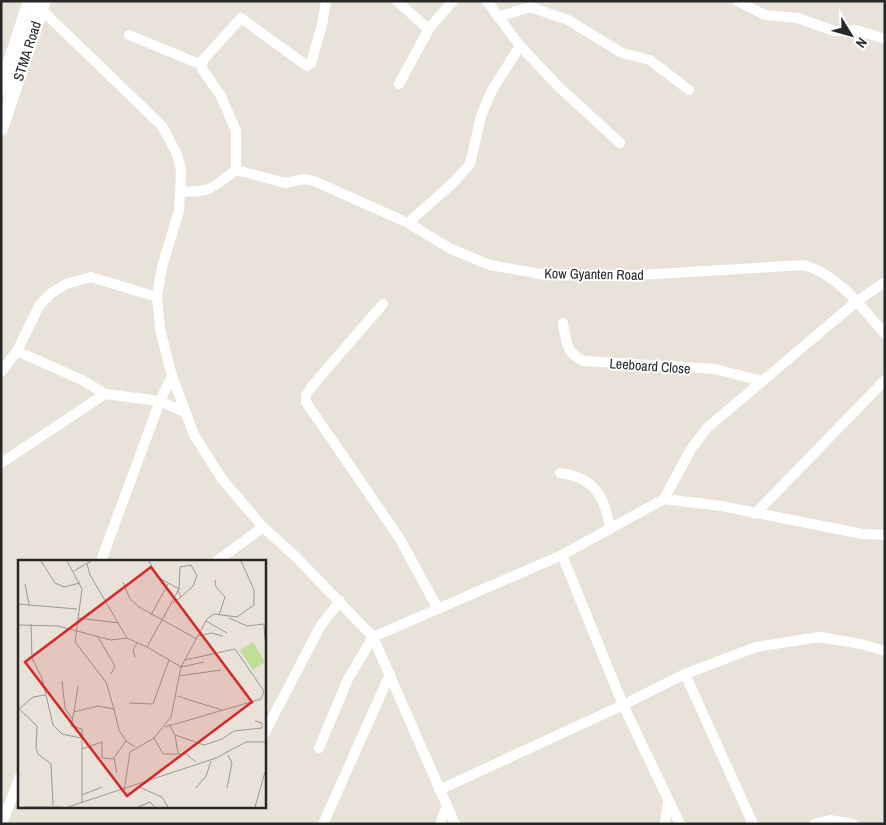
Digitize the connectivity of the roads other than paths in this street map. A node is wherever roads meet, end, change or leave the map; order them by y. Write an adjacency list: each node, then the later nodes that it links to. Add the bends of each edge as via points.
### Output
1 (326, 1): 12 (street, via 314,53 307,66 241,18 202,60)
2 (397, 1): 8 (street)
3 (453, 1): 8 (street)
4 (486, 1): 7 (street)
5 (737, 1): 10 (street, via 765,15 798,18 834,32 856,30)
6 (36, 4): 13 (main road, STMA Road); 16 (main road, STMA Road); 19 (street, via 162,126 182,170)
7 (498, 17): 11 (street); 15 (street, via 530,7 568,20 622,53 650,60)
8 (430, 27): 14 (street)
9 (130, 35): 12 (street)
10 (884, 36)
11 (520, 46): 17 (street); 20 (street, via 492,90 481,116 470,164)
12 (202, 65): 18 (street, via 221,96 236,131)
13 (2, 83)
14 (399, 84)
15 (688, 90)
16 (1, 129)
17 (620, 143)
18 (236, 170): 19 (street, via 216,187 198,193); 20 (street, Kow Gyanten Road, via 285,183 304,179 314,181)
19 (182, 191): 22 (street)
20 (408, 223): 23 (street, Kow Gyanten Road, via 450,249 490,265 546,275 623,276 804,265 824,272 848,291)
21 (885, 282): 23 (street)
22 (157, 297): 27 (street, via 90,277 66,284 39,306); 29 (street, via 160,330)
23 (856, 302): 26 (street, Kow Gyanten Road); 31 (street)
24 (383, 304): 46 (street, via 312,386 306,402 400,539)
25 (563, 323): 31 (street, Leeboard Close, via 568,349 575,358 584,361 715,370)
26 (885, 334)
27 (17, 351): 28 (street); 32 (street)
28 (1, 372)
29 (172, 376): 33 (street); 34 (street)
30 (885, 380): 38 (street)
31 (762, 381): 37 (street, via 698,438)
32 (105, 394): 33 (street); 35 (street)
33 (160, 401): 34 (street); 43 (street)
34 (184, 412): 39 (street, via 194,435 222,479)
35 (1, 463)
36 (560, 473): 40 (street, via 587,480 596,489 608,515)
37 (664, 499): 38 (street); 40 (street)
38 (755, 514): 41 (street, via 863,534)
39 (263, 527): 44 (street); 45 (street)
40 (610, 528): 42 (street)
41 (885, 535)
42 (562, 555): 46 (street); 51 (street)
43 (101, 560)
44 (218, 560)
45 (340, 601): 47 (street); 52 (street, via 321,625)
46 (438, 609): 47 (street)
47 (373, 637): 49 (street); 53 (street, via 348,679)
48 (885, 651): 50 (street, via 819,637 756,647)
49 (390, 674): 55 (street); 59 (street)
50 (685, 674): 51 (street); 64 (street)
51 (623, 705): 55 (street); 56 (street)
52 (265, 732)
53 (320, 748)
54 (18, 781): 58 (street)
55 (439, 790): 57 (street)
56 (668, 801): 62 (street); 63 (street)
57 (447, 806): 60 (street); 61 (street)
58 (2, 824)
59 (323, 824)
60 (440, 824)
61 (455, 824)
62 (665, 824)
63 (680, 824)
64 (753, 824)
65 (814, 824): 66 (street, via 830,820)
66 (853, 824)

